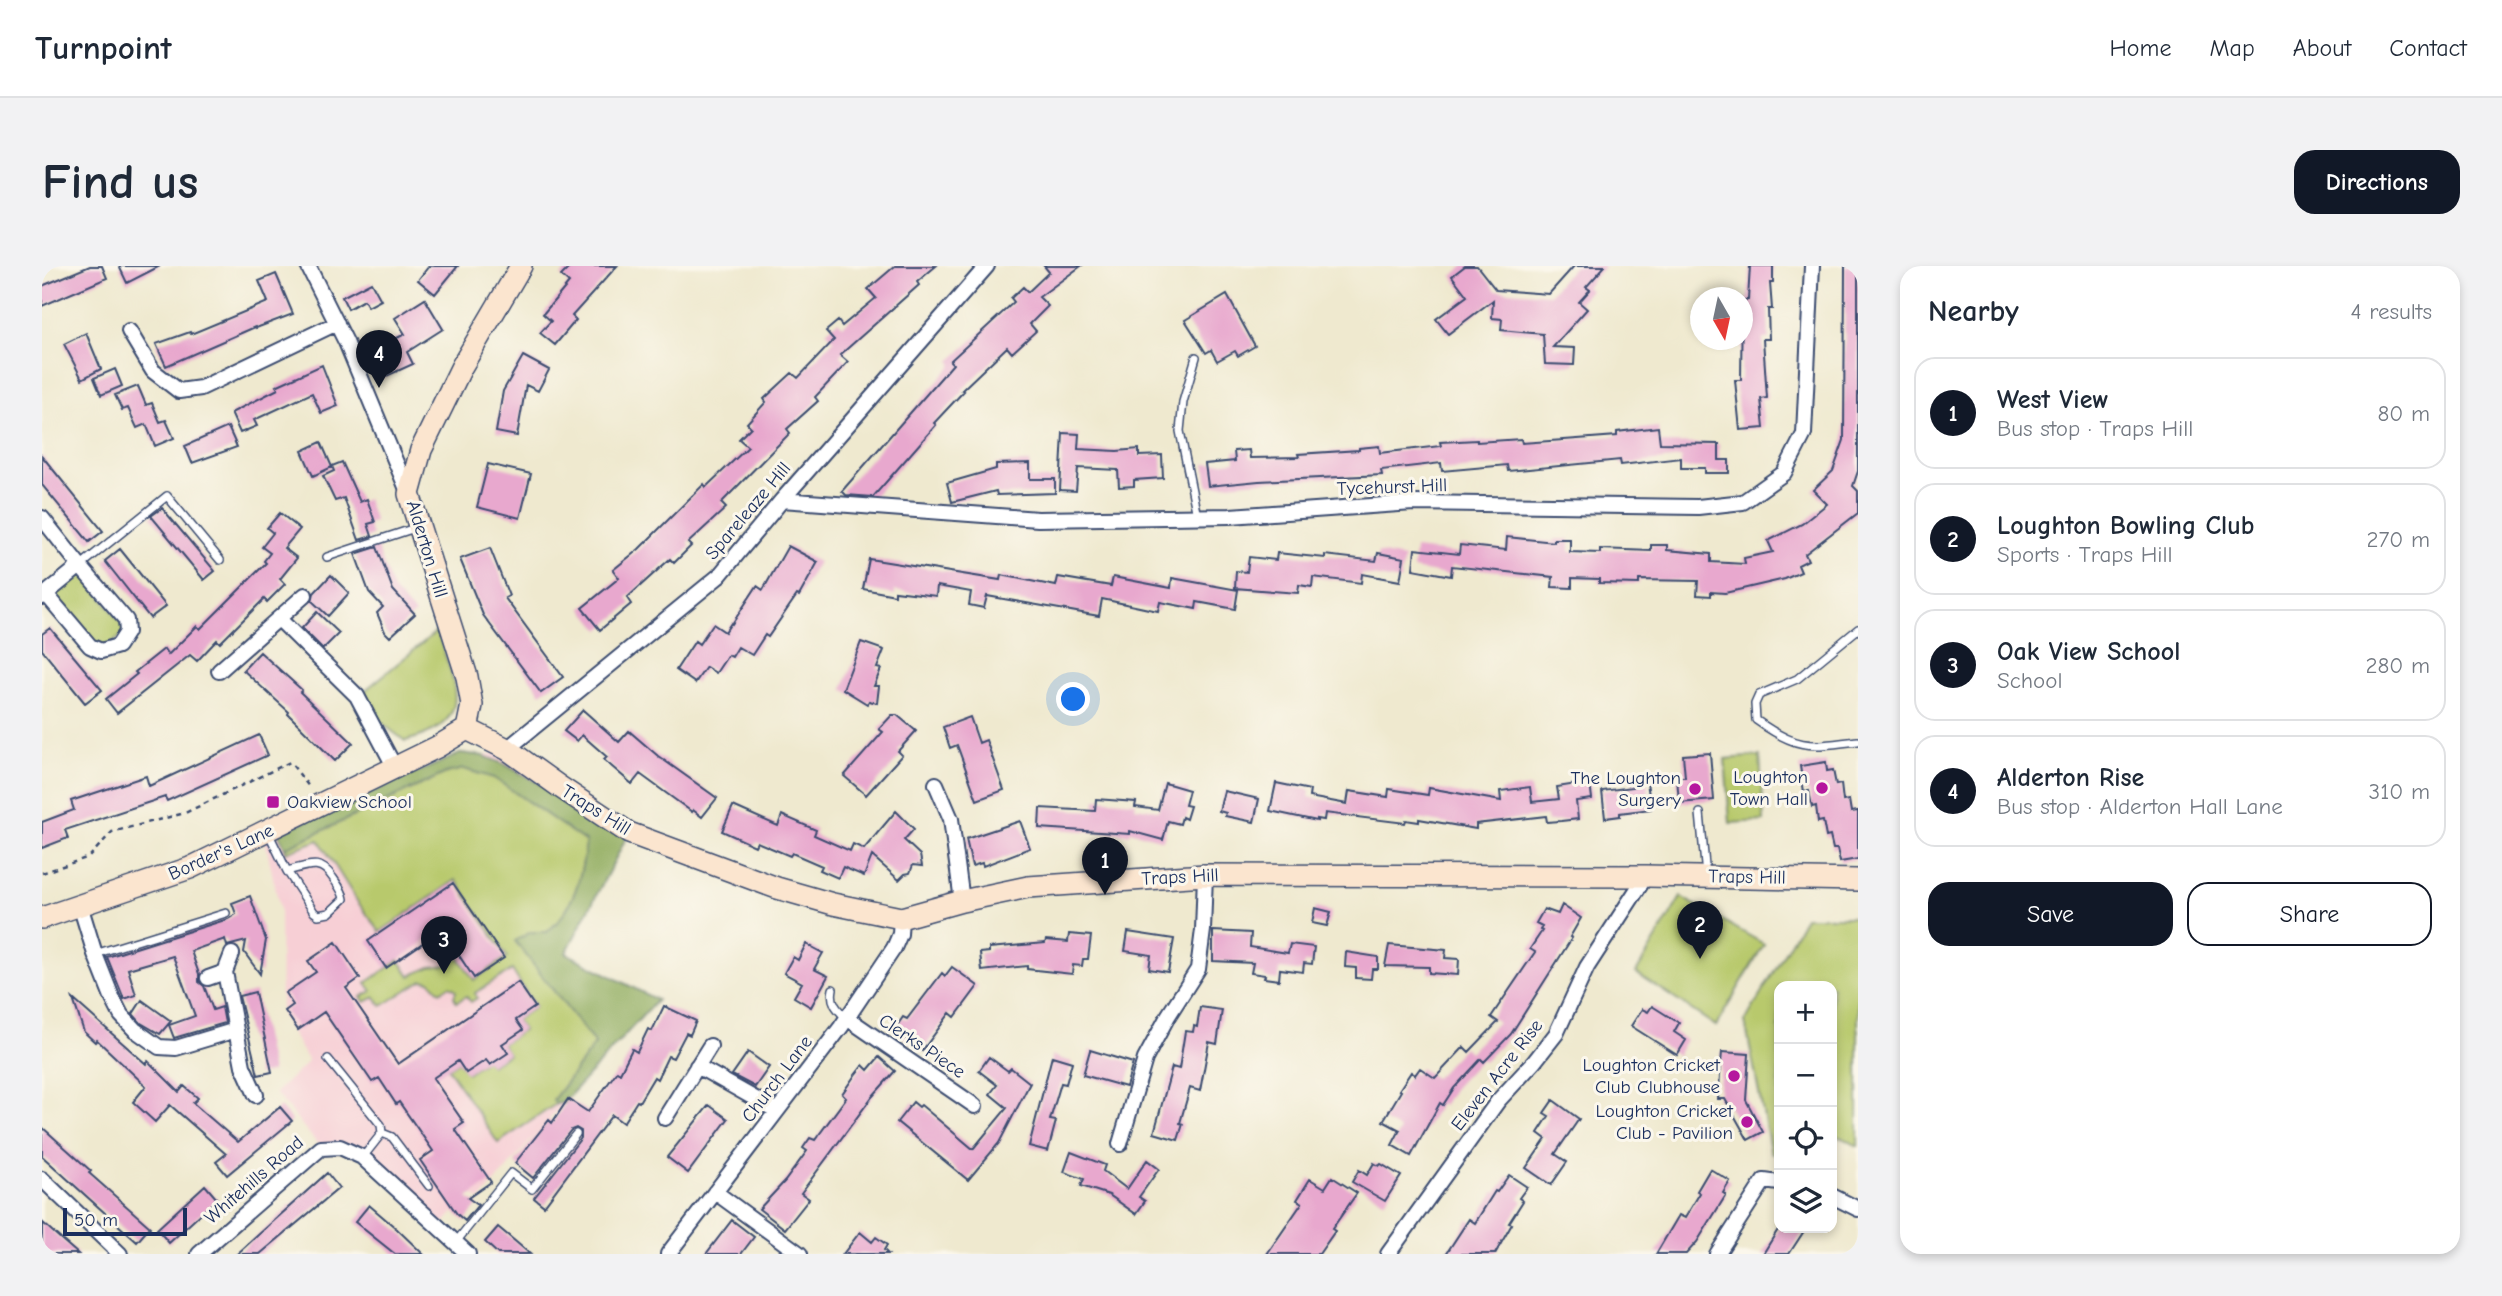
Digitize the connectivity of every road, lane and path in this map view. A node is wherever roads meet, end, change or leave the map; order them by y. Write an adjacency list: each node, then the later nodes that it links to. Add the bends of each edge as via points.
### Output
1 (308, 266): 5 (street)
2 (521, 266): 8 (street, Alderton Hill, via 462,366 421,450)
3 (987, 266): 9 (street, Spareleaze Hill)
4 (1812, 266): 10 (street, Tycehurst Hill, via 1804,434 1784,473 1743,502 1698,507 1413,503)
5 (337, 323): 6 (street, via 201,388 180,391 153,371); 8 (street)
6 (129, 331)
7 (1196, 357): 10 (lane, via 1180,430)
8 (409, 494): 12 (street, Alderton Hill)
9 (782, 500): 10 (street, Tycehurst Hill, via 1038,519); 23 (street, Spareleaze Hill, via 719,576)
10 (1197, 516)
11 (42, 518): 15 (street)
12 (419, 527): 13 (lane); 21 (street, Alderton Hill, via 467,677 472,705)
13 (327, 557)
14 (220, 560): 15 (lane, via 167,496)
15 (80, 566): 17 (street); 17 (street, via 126,620 127,632 118,646 101,651 90,646)
16 (305, 595): 18 (street)
17 (44, 596)
18 (279, 619): 20 (street); 24 (street, via 357,696)
19 (1858, 629): 22 (lane, via 1797,679 1759,695 1755,704 1756,720 1791,742 1817,746)
20 (219, 671)
21 (467, 729): 23 (street, Traps Hill); 24 (street, Border's Lane)
22 (1858, 741)
23 (507, 749): 39 (street, Traps Hill, via 629,833 777,888)
24 (394, 766): 26 (street, Border's Lane)
25 (936, 784): 35 (street, via 951,819)
26 (323, 804): 28 (street, Border's Lane); 30 (path, via 290,762 185,813 112,832 89,857)
27 (1700, 813): 33 (lane)
28 (268, 832): 29 (lane); 36 (street, Border's Lane, via 190,869)
29 (287, 871): 29 (lane, via 322,866 344,899 329,913 318,915)
30 (42, 873)
31 (1205, 875): 32 (street, Traps Hill); 35 (street, Traps Hill, via 1028,887); 56 (street, via 1198,969 1145,1059)
32 (1646, 876): 33 (street, Traps Hill); 70 (street, Eleven Acre Rise, via 1587,967 1556,1034 1498,1101)
33 (1706, 877): 34 (street, Traps Hill)
34 (1858, 880)
35 (962, 901): 39 (street, Traps Hill)
36 (80, 905): 38 (street, Border's Lane); 40 (street)
37 (226, 912): 40 (lane)
38 (42, 918)
39 (901, 918): 45 (street, Church Lane, via 894,948)
40 (95, 954): 46 (street, via 121,1015 159,1047 176,1048)
41 (232, 954): 42 (street)
42 (225, 972): 43 (street); 46 (street)
43 (208, 978)
44 (833, 989): 45 (lane, via 834,1005)
45 (847, 1018): 51 (street, Clerks Piece); 52 (street, Church Lane)
46 (236, 1030): 50 (street, via 243,1066)
47 (710, 1045): 49 (street)
48 (328, 1059): 54 (lane)
49 (697, 1066): 52 (street); 53 (street)
50 (256, 1095)
51 (975, 1106)
52 (777, 1111): 61 (street, Church Lane)
53 (665, 1118)
54 (382, 1133): 57 (lane); 60 (lane, via 392,1137)
55 (576, 1134): 64 (lane, via 531,1189 511,1173)
56 (1120, 1144)
57 (362, 1157): 64 (street, Whitehills Road); 66 (street, Whitehills Road, via 340,1147 321,1148)
58 (42, 1179): 65 (street)
59 (1774, 1182): 71 (street, via 1764,1181)
60 (429, 1186)
61 (715, 1192): 68 (street, Church Lane); 69 (street)
62 (1837, 1198): 63 (street)
63 (1858, 1209)
64 (456, 1243): 67 (street, Whitehills Road)
65 (120, 1254)
66 (199, 1254)
67 (468, 1254)
68 (668, 1254)
69 (800, 1254)
70 (1388, 1254)
71 (1717, 1254)

